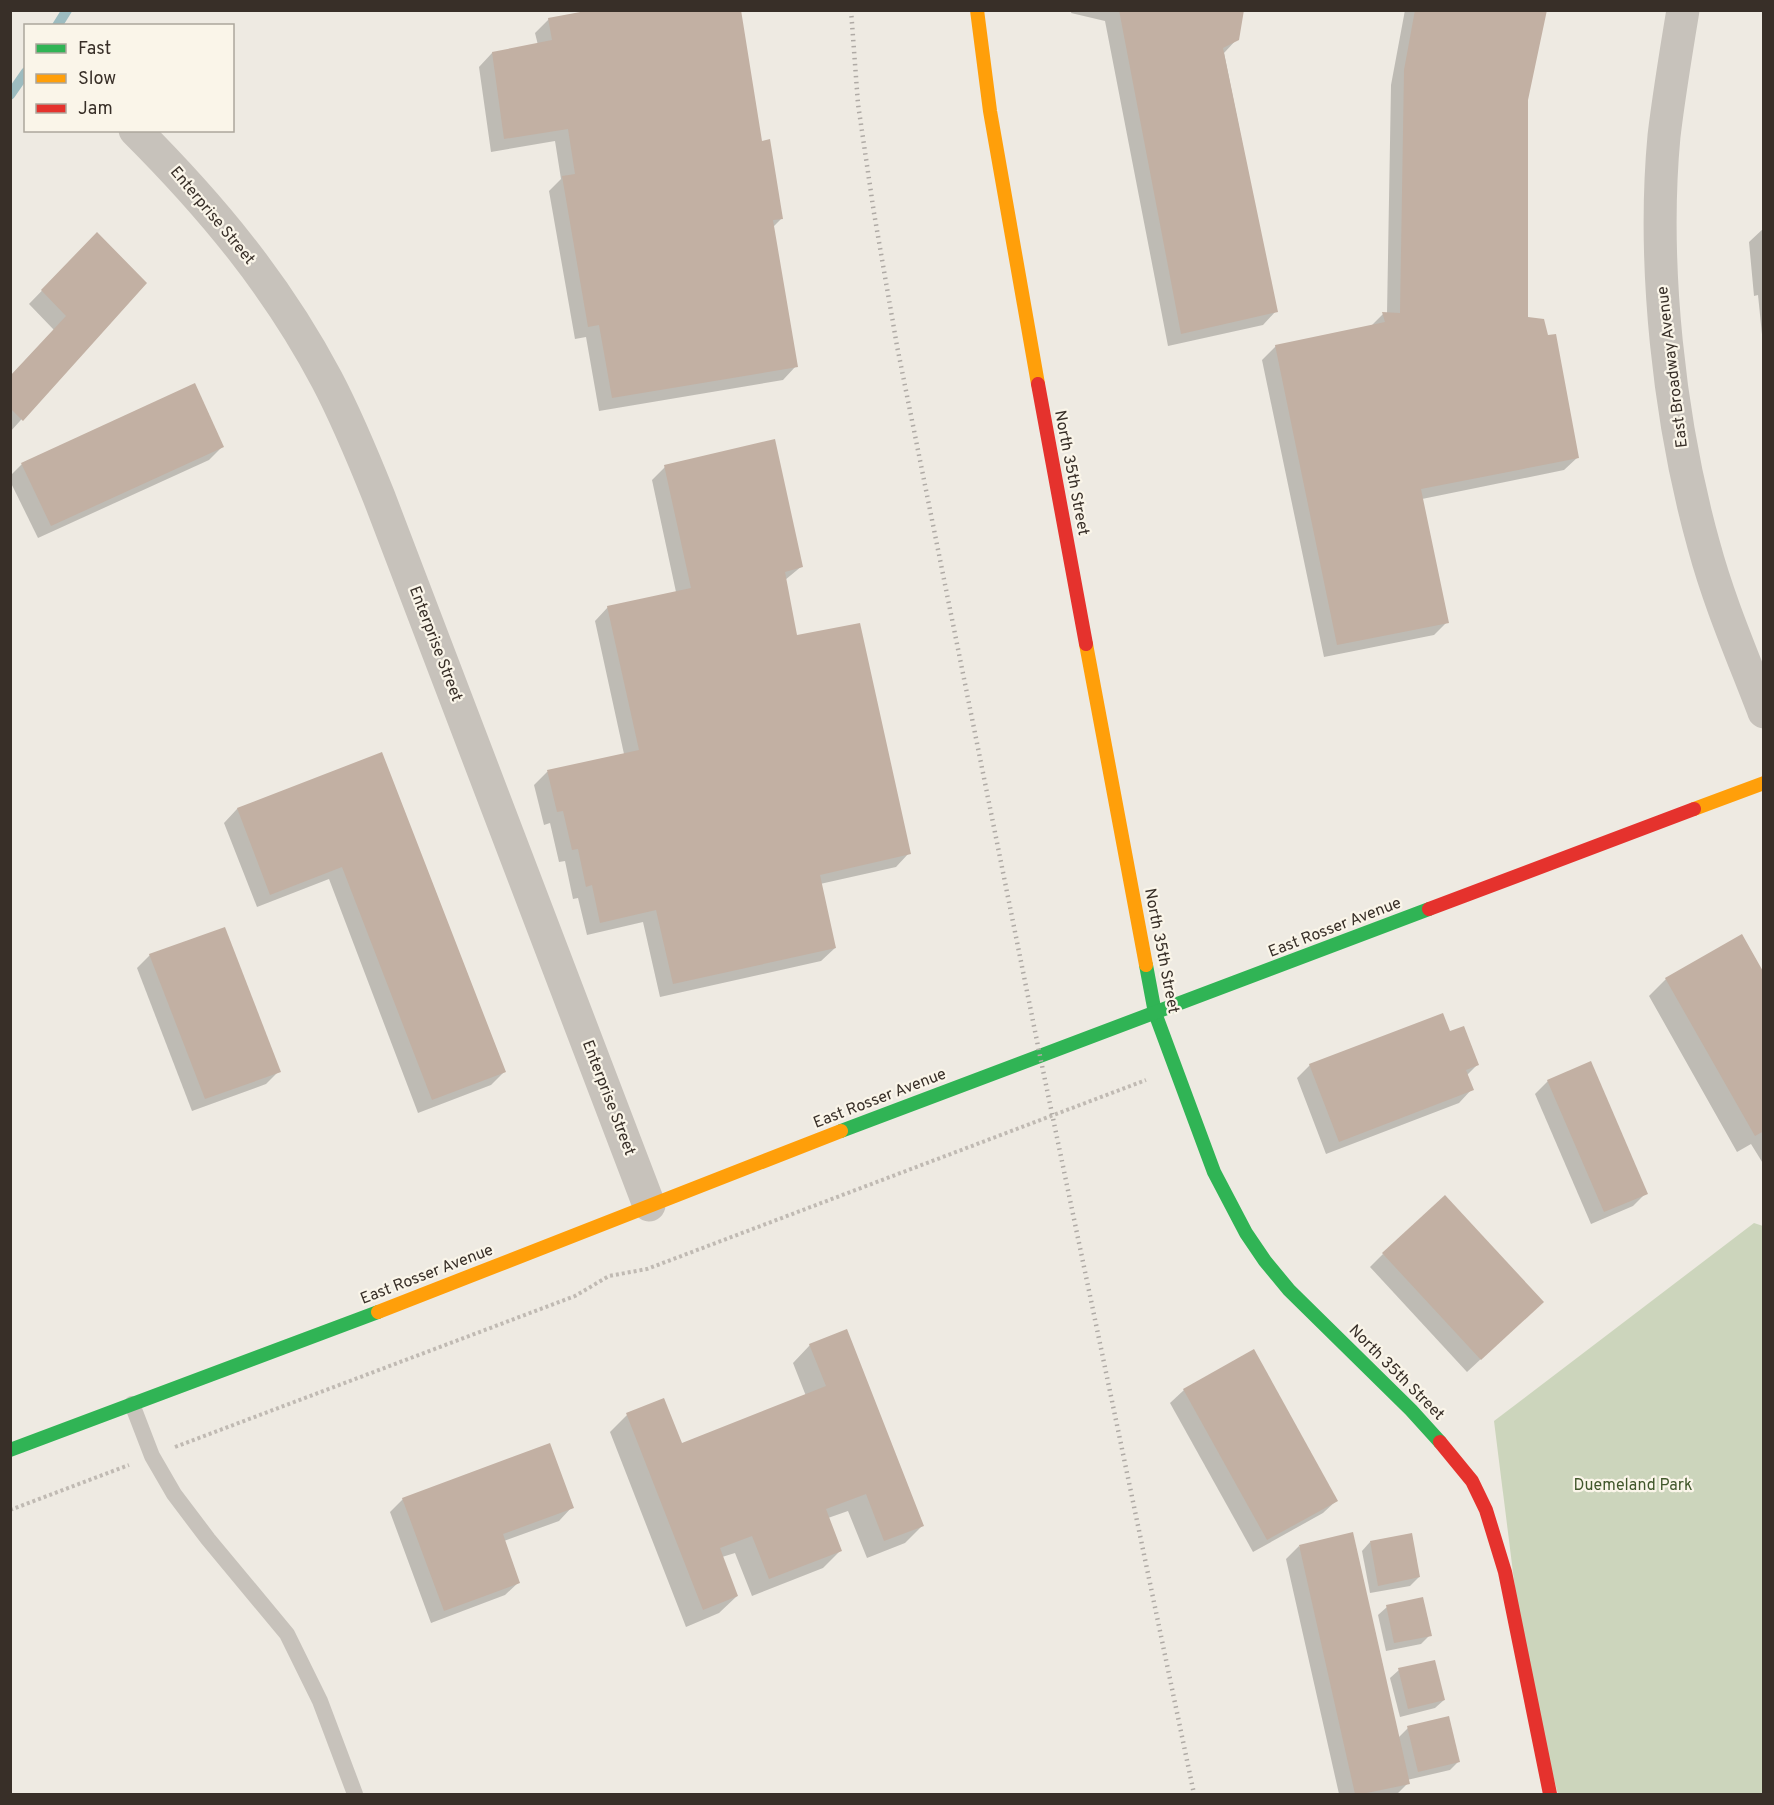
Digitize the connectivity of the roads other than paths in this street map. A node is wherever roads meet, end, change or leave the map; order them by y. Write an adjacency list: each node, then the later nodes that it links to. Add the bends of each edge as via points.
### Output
1 (977, 10): 6 (street, North 35th Street, via 1015,260)
2 (1683, 10): 4 (street, East Broadway Avenue, via 1664,138 1661,204 1669,362 1677,424 1704,546)
3 (137, 132): 7 (street, Enterprise Street, via 184,179 258,270 295,324 355,438)
4 (1764, 712)
5 (1764, 783): 6 (street, East Rosser Avenue)
6 (1155, 1013): 7 (street, East Rosser Avenue); 11 (street, North 35th Street, via 1214,1172 1246,1233 1289,1290 1412,1410 1472,1481 1486,1510 1505,1572)
7 (649, 1205): 8 (street, East Rosser Avenue)
8 (132, 1404): 9 (street, East Rosser Avenue); 10 (lane, via 152,1456 174,1494 287,1634 320,1701)
9 (10, 1450)
10 (356, 1794)
11 (1550, 1794)

